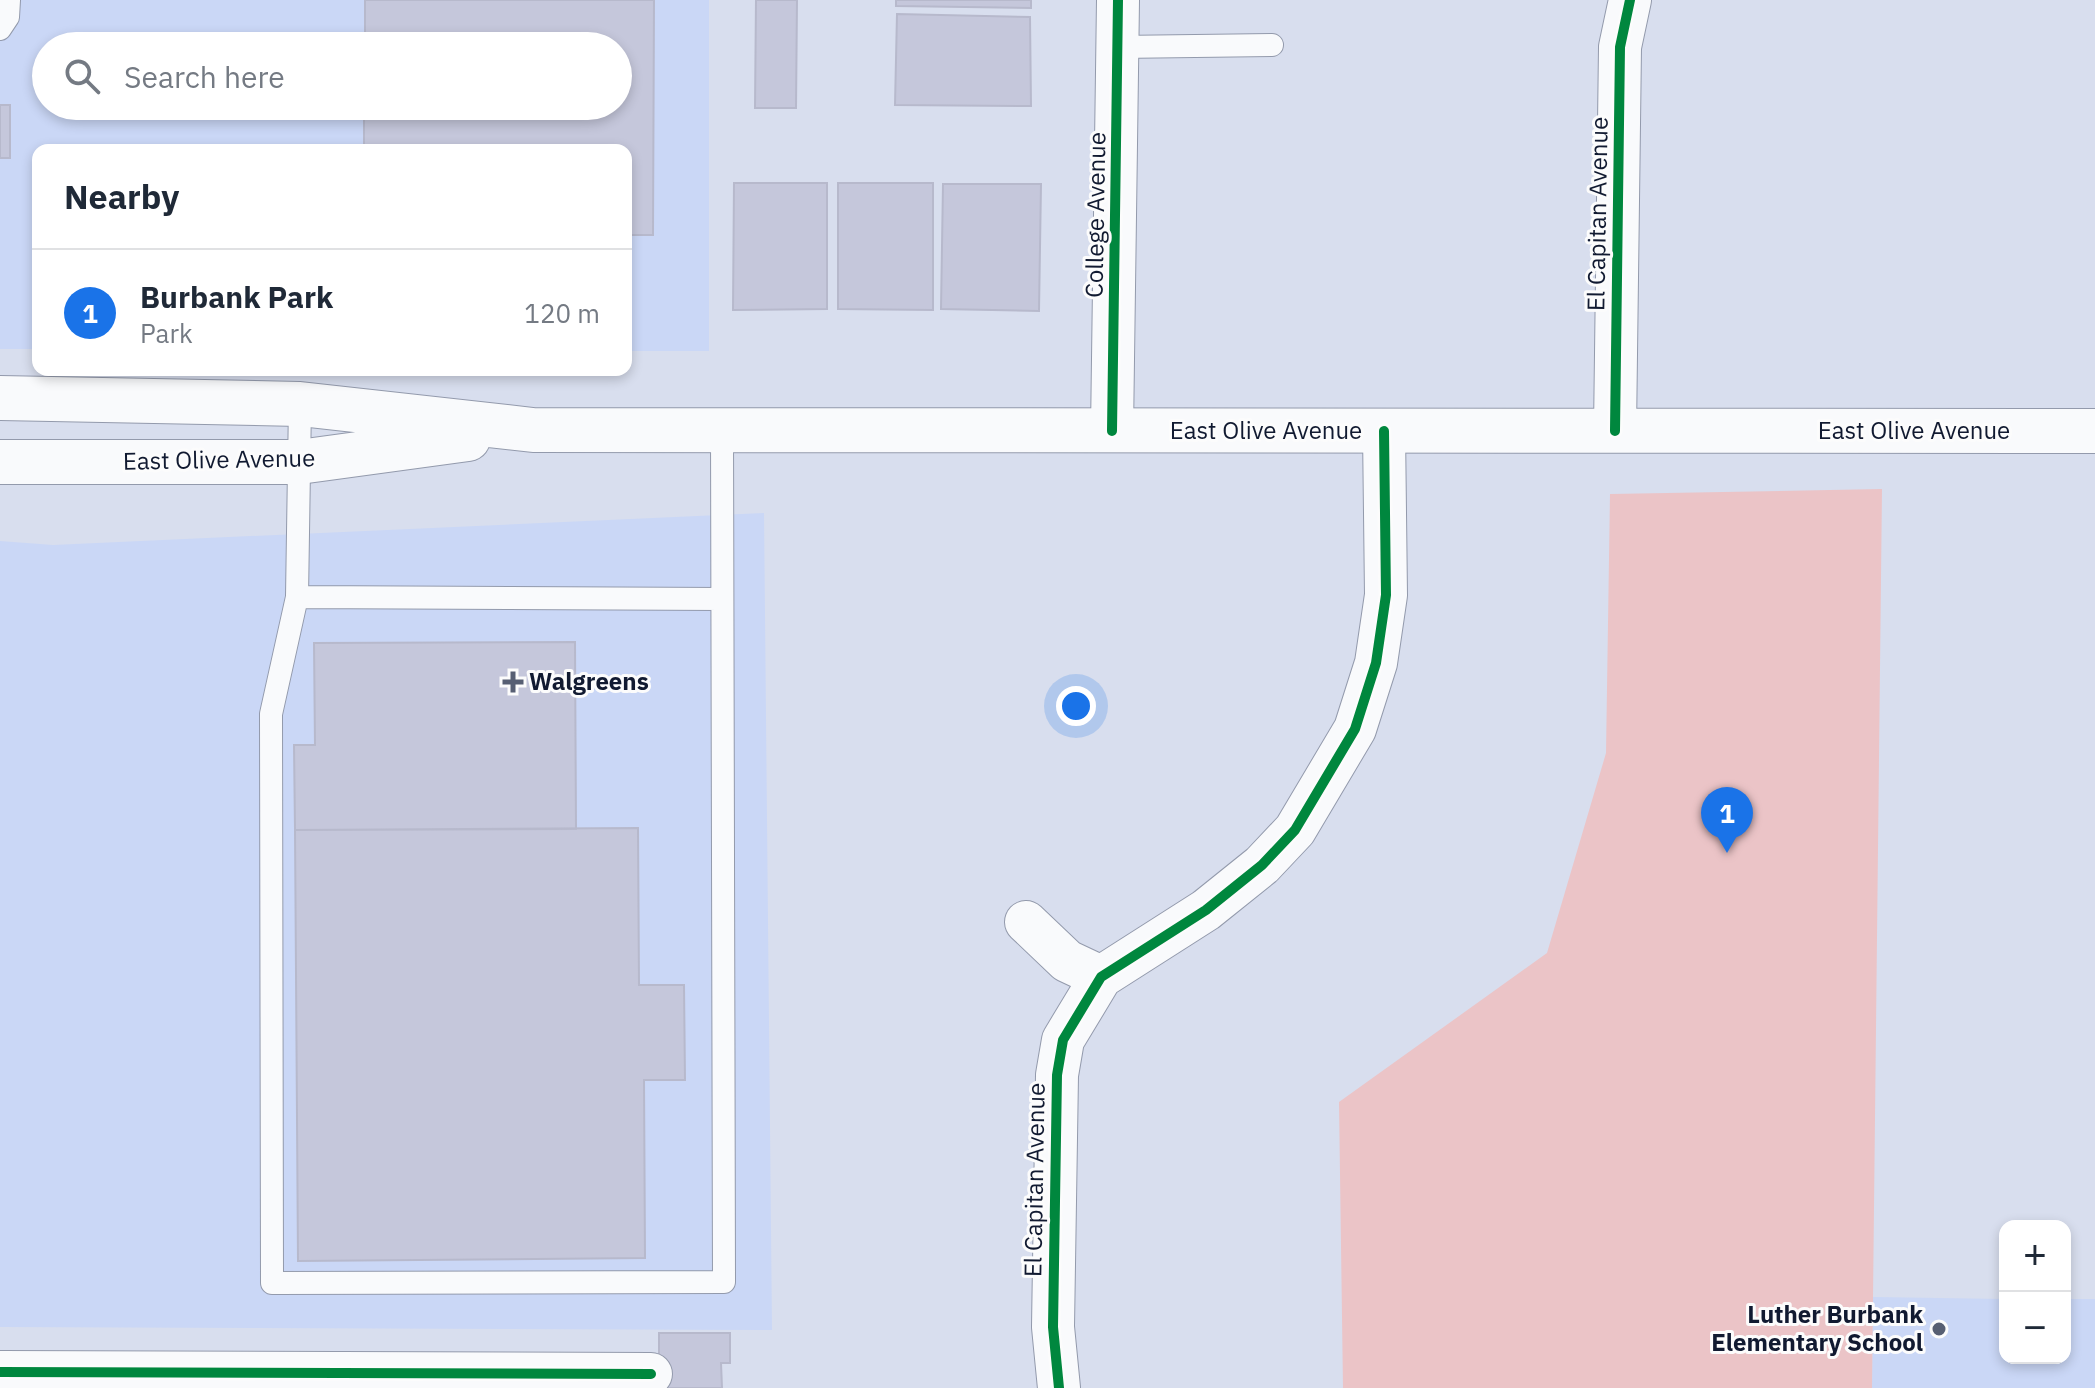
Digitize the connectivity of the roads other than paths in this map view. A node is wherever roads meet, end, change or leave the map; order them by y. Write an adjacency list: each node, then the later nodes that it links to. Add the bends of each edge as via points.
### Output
1 (9, 0): 4 (lane, via 8,17)
2 (1118, 0): 6 (street, College Avenue)
3 (1630, 0): 13 (street, El Capitan Avenue, via 1620,47)
4 (0, 29)
5 (1272, 45): 6 (lane)
6 (1118, 47): 11 (street, College Avenue)
7 (0, 398): 8 (main road, East Olive Avenue)
8 (300, 404): 9 (main road, East Olive Avenue); 16 (lane)
9 (533, 430): 10 (main road, East Olive Avenue); 16 (main road, East Olive Avenue)
10 (722, 430): 11 (main road, East Olive Avenue); 18 (lane)
11 (1112, 431): 12 (main road, East Olive Avenue)
12 (1384, 431): 13 (main road, East Olive Avenue); 20 (street, El Capitan Avenue, via 1386,595 1376,663 1355,729 1295,830 1262,865 1206,910)
13 (1615, 431): 14 (main road, East Olive Avenue)
14 (2095, 431)
15 (0, 462): 16 (main road, East Olive Avenue)
16 (299, 462): 17 (lane)
17 (297, 597): 18 (lane); 18 (lane, via 271,714 272,1283 724,1282)
18 (722, 599)
19 (1026, 922): 20 (street, via 1067,961)
20 (1101, 977): 23 (street, El Capitan Avenue, via 1063,1040 1057,1075 1053,1327)
21 (0, 1372): 22 (street)
22 (651, 1374)
23 (1059, 1388)

